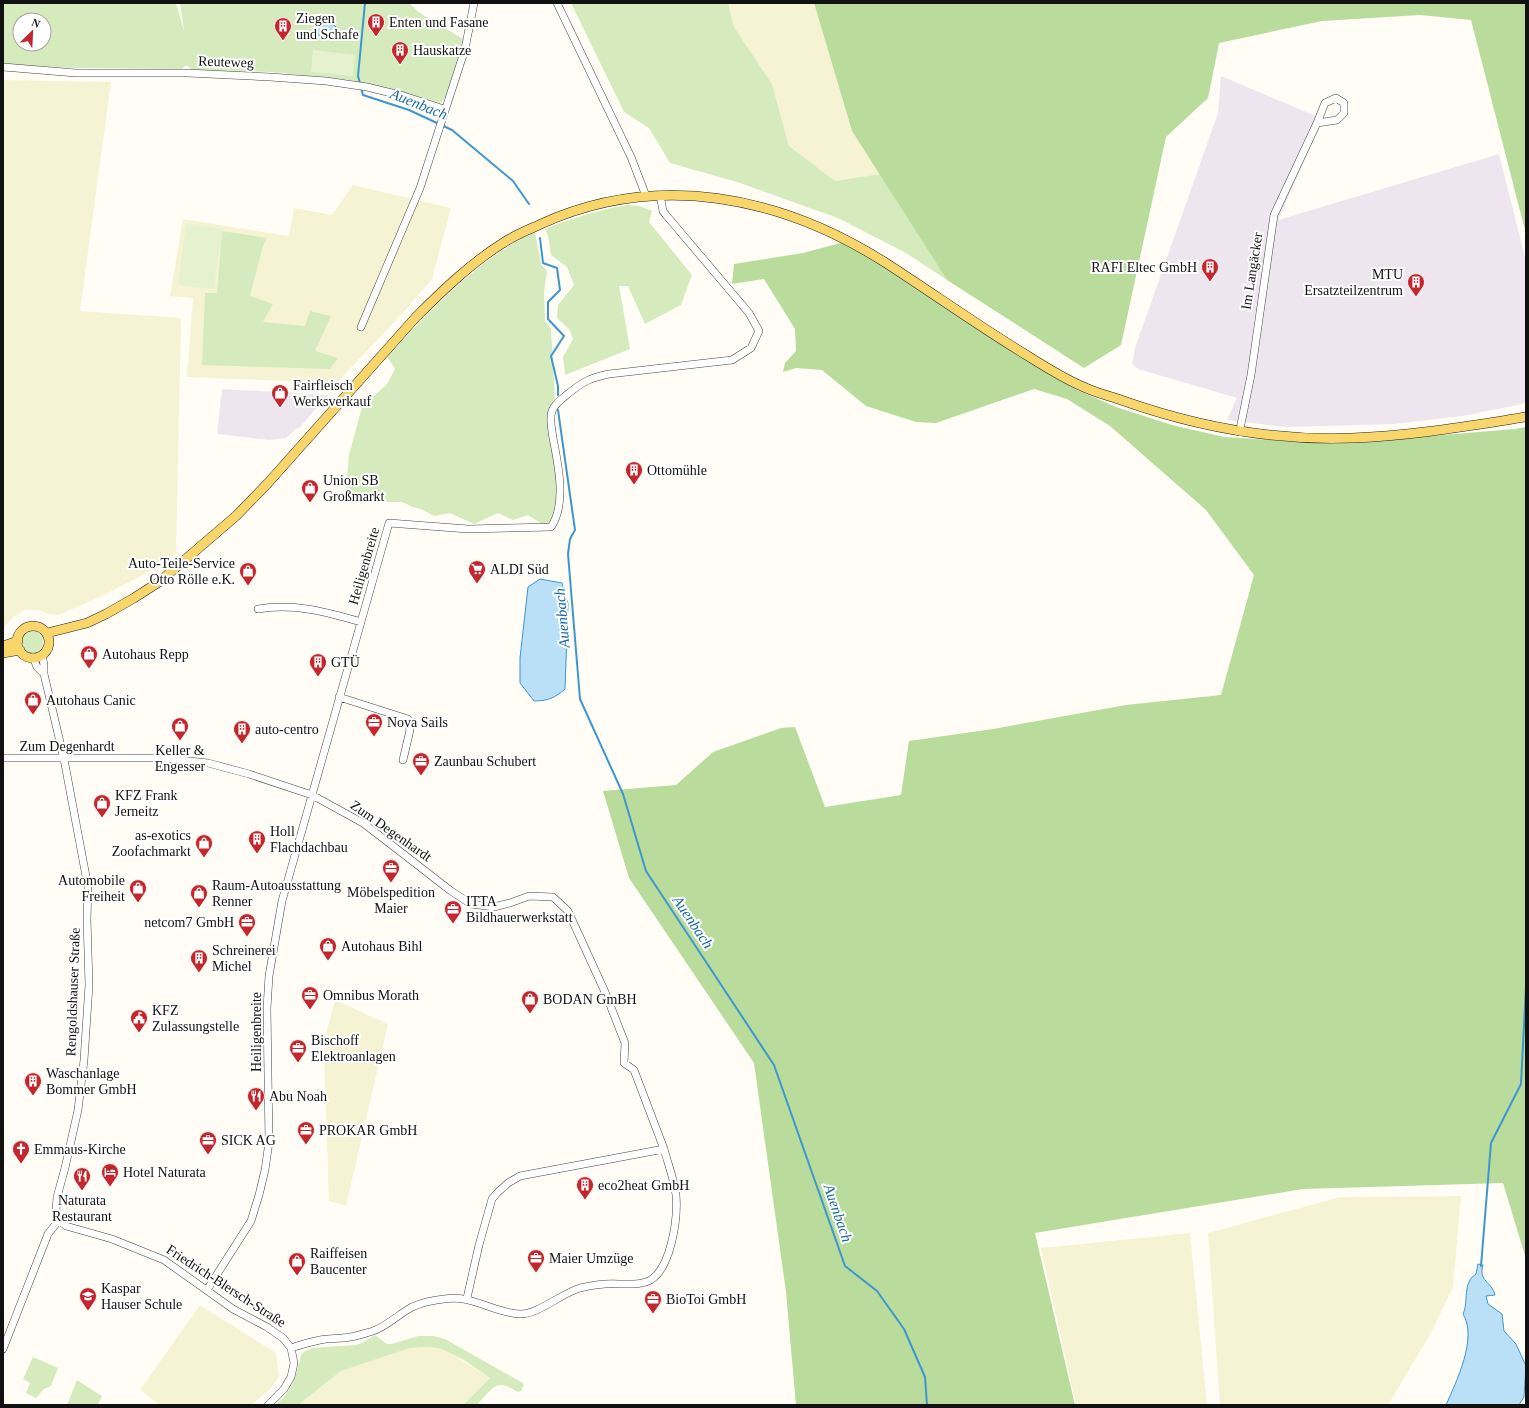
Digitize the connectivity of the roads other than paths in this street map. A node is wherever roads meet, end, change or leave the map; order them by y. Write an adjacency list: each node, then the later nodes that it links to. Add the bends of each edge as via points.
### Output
1 (474, 3): 4 (street, via 465,49)
2 (556, 3): 7 (street, via 628,150)
3 (3, 67): 4 (street, Reuteweg, via 76,73 138,72 270,77 348,84 404,96)
4 (444, 109): 8 (street, via 420,188)
5 (1317, 123): 10 (street, Im Langäcker, via 1274,215 1251,375)
6 (660, 195): 7 (main road); 10 (main road, via 723,198 772,210 807,223 884,262 1012,347 1086,388 1140,407); 12 (street, Heiligenbreite, via 663,211 749,314 759,331 751,348 732,360 590,378 551,412 560,499 558,514 552,527 468,529 389,523)
7 (646, 196): 13 (main road, via 613,200 563,214 504,242 478,260 416,317 278,473 236,516 159,582 106,614)
8 (361, 327)
9 (1526, 417): 10 (main road, via 1421,433 1350,438 1304,438)
10 (1240, 432)
11 (258, 609): 12 (street, Heiligenbreite, via 315,609)
12 (361, 622): 21 (street, Heiligenbreite)
13 (48, 636): 14 (main road, via 39,627 29,626 21,632); 18 (main road, via 47,650)
14 (18, 641): 15 (main road); 16 (main road)
15 (3, 646)
16 (20, 650): 17 (main road); 19 (main road)
17 (3, 653)
18 (42, 655): 19 (main road); 20 (street, Rengoldshauser Straße)
19 (33, 658): 20 (street, Rengoldshauser Straße)
20 (44, 674): 23 (street, Rengoldshauser Straße)
21 (339, 697): 24 (street, via 408,719 410,730); 25 (street, Heiligenbreite)
22 (3, 758): 23 (street, Zum Degenhardt)
23 (64, 759): 25 (street, Zum Degenhardt, via 162,758 208,763); 28 (street, Rengoldshauser Straße, via 88,887 89,985 78,1110 57,1197 56,1210)
24 (403, 760)
25 (312, 795): 26 (street, Zum Degenhardt, via 363,823 450,891 471,904 494,907 529,896 553,897 568,911 605,992 625,1043); 29 (street, Heiligenbreite, via 282,901 269,976 269,1142 265,1170 251,1221)
26 (624, 1064): 27 (street, Friedrich-Blersch-Straße, via 634,1070)
27 (664, 1149): 30 (street, via 520,1176 508,1183 497,1193 490,1207); 30 (street, Friedrich-Blersch-Straße, via 676,1196 676,1209 670,1245 662,1268 656,1276 646,1282 635,1284 598,1284 580,1288 524,1314 495,1308)
28 (59, 1220): 29 (street, Friedrich-Blersch-Straße, via 66,1226 112,1239 164,1260); 32 (street, via 48,1234)
29 (207, 1290): 31 (street, Friedrich-Blersch-Straße, via 233,1309 283,1338)
30 (467, 1298): 31 (street, Friedrich-Blersch-Straße, via 433,1301 413,1307 375,1330)
31 (291, 1348): 33 (street, via 294,1363 290,1377 284,1389)
32 (3, 1349)
33 (268, 1405)

